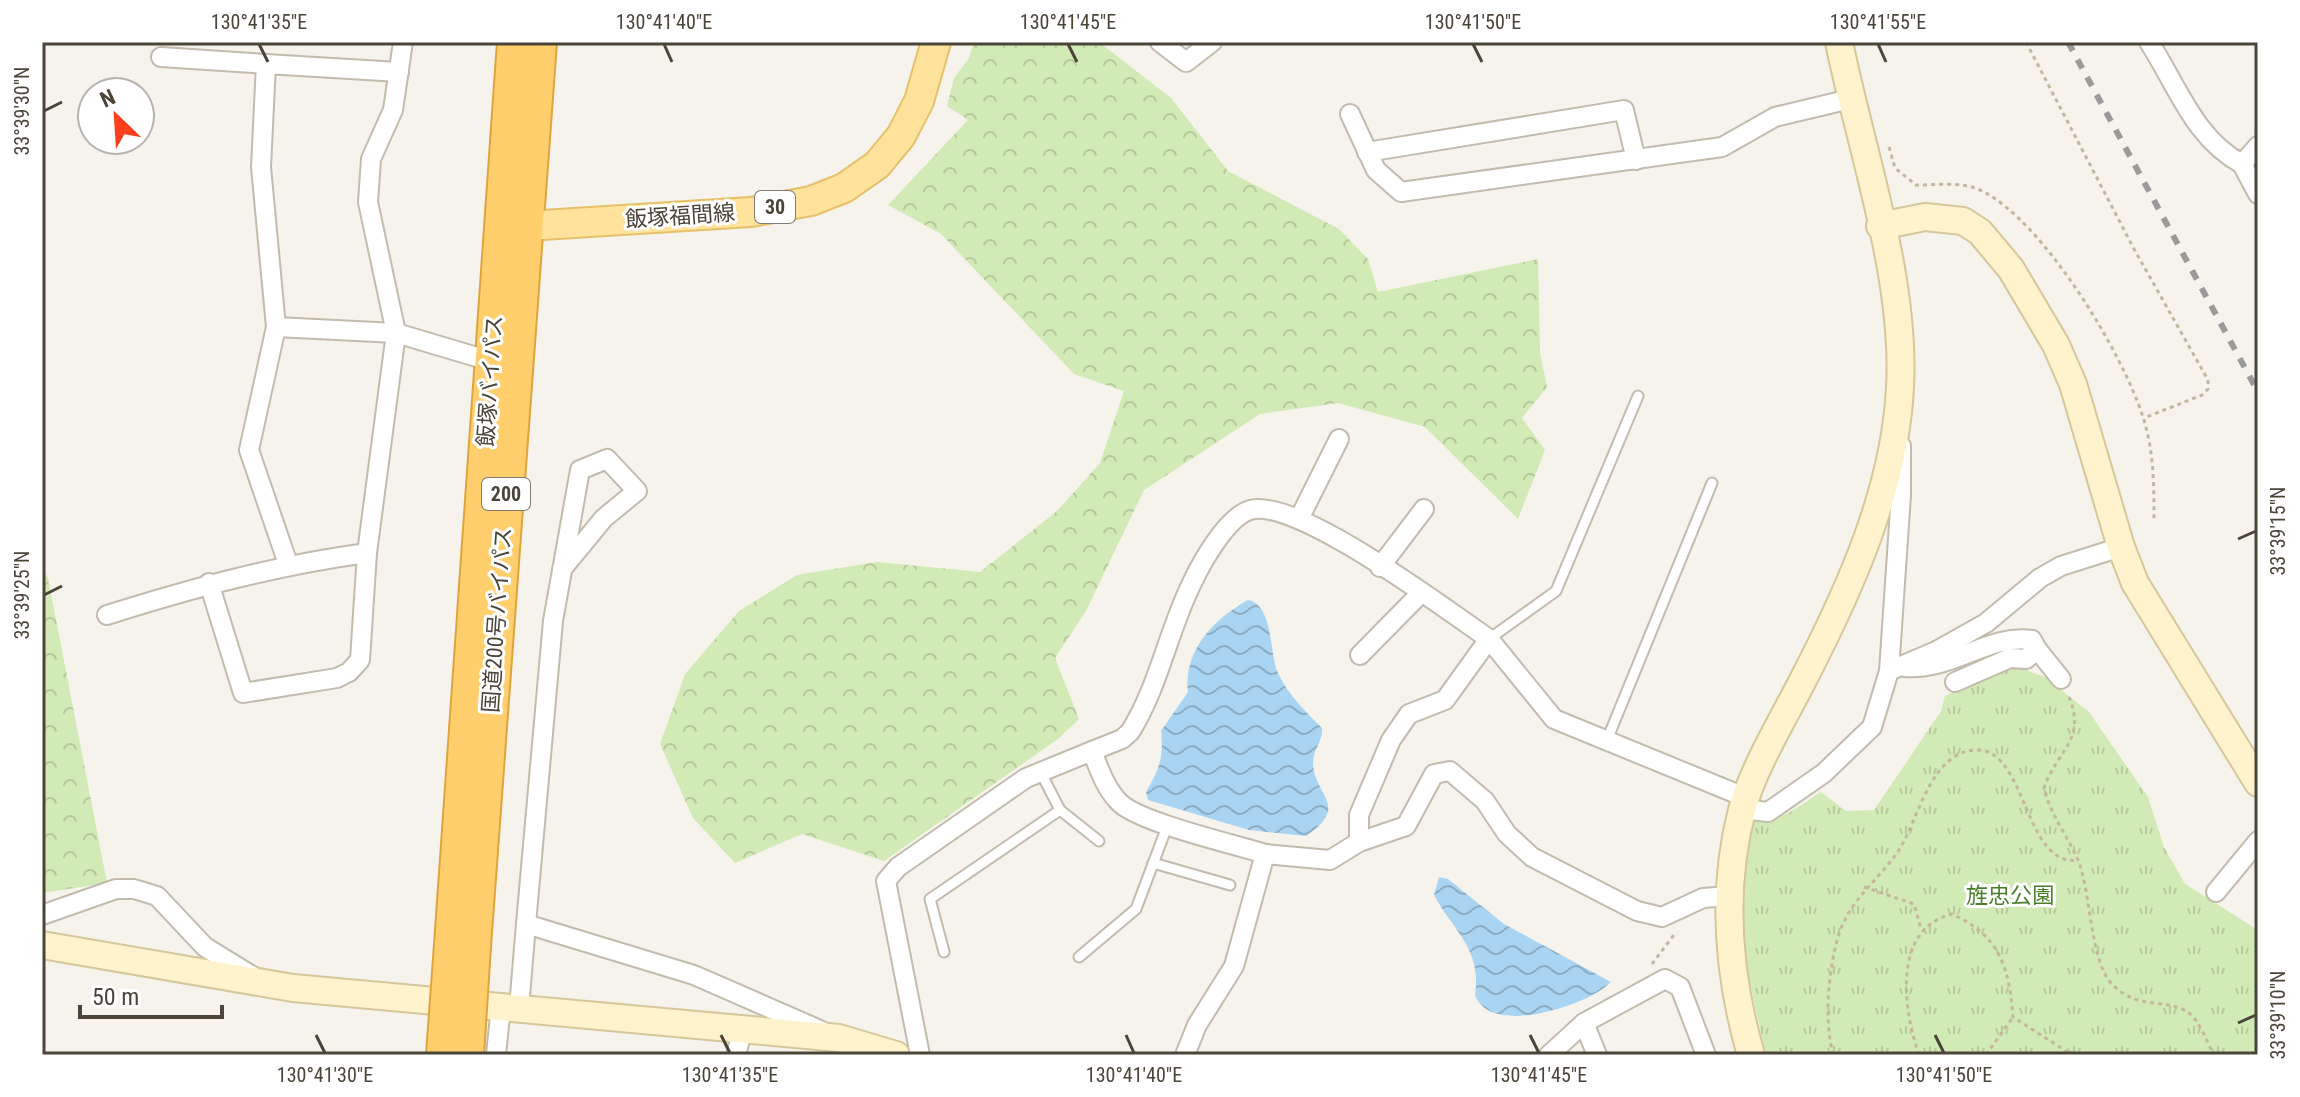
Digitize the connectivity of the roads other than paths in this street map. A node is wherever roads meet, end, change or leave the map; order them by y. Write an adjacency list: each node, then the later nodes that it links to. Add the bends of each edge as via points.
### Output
1 (403, 42): 11 (street)
2 (514, 42): 23 (highway, 飯塚バイパス / 200)
3 (540, 42): 19 (highway, 国道200号バイパス / 200)
4 (936, 42): 19 (main road, 飯塚福間線 / 30, via 919,101 901,136 877,165 844,188 811,201 751,212)
5 (1160, 42): 6 (street, via 1186,62)
6 (1212, 42)
7 (1839, 42): 12 (street)
8 (2149, 42): 17 (street, via 2204,136)
9 (161, 57): 10 (street)
10 (266, 64): 11 (street); 21 (street, via 261,167)
11 (399, 72): 22 (street, via 393,110 367,181)
12 (1850, 99): 16 (street, via 1775,117 1722,147); 20 (street)
13 (1350, 114): 15 (street)
14 (2258, 146): 17 (street)
15 (1367, 152): 16 (street, via 1376,170 1401,192); 16 (street, via 1624,110)
16 (1636, 160)
17 (2242, 164): 18 (street)
18 (2258, 194)
19 (526, 226): 23 (highway, 国道200号バイパス / 200)
20 (1880, 226): 24 (street, via 1893,278); 30 (street, via 1925,217 1963,221 1980,232 2011,269 2035,305 2073,384)
21 (276, 327): 22 (street); 32 (street, via 249,450)
22 (396, 333): 23 (street); 31 (street)
23 (503, 365): 62 (highway, 国道200号バイパス / 200)
24 (1900, 387): 41 (street); 48 (street, via 1886,471 1865,549)
25 (1638, 396): 38 (lane, via 1556,591)
26 (1339, 439): 29 (street)
27 (1712, 483): 44 (lane)
28 (1424, 509): 33 (street)
29 (1299, 519): 33 (street); 45 (street, via 1263,507 1248,510 1225,527 1191,583 1138,720 1122,739)
30 (2121, 547): 41 (street, via 2061,566 1986,623); 47 (street, via 2135,583)
31 (367, 553): 32 (street); 35 (street, via 360,660 337,678 243,693)
32 (288, 564): 35 (street)
33 (1380, 567): 36 (street)
34 (562, 569): 34 (street, via 580,470 607,459 637,491 604,518); 60 (street)
35 (209, 583): 37 (street)
36 (1421, 593): 38 (street); 40 (street)
37 (107, 615)
38 (1489, 639): 44 (street, via 1554,719); 53 (street, via 1445,700 1409,714 1391,740 1359,815)
39 (2037, 649): 41 (street, via 2032,640 2016,638 1940,666); 42 (street); 43 (street, via 2026,659 2010,658)
40 (1360, 655)
41 (1894, 669): 48 (street, via 1872,727 1824,773 1768,812)
42 (2061, 679)
43 (1955, 682)
44 (1607, 740): 48 (street)
45 (1092, 751): 46 (street); 50 (street, via 1120,804)
46 (1040, 771): 49 (lane); 75 (street, via 898,867 886,881)
47 (2258, 783)
48 (1744, 804): 58 (street)
49 (1060, 810): 51 (lane); 63 (lane, via 930,899)
50 (1168, 824): 54 (street); 55 (lane)
51 (1099, 841)
52 (2258, 841): 57 (street)
53 (1359, 842): 54 (street, via 1330,860); 58 (street, via 1406,826 1434,774 1450,771 1485,801 1507,834 1532,857 1650,917 1662,917 1703,898)
54 (1265, 854): 76 (street, via 1234,966)
55 (1153, 863): 56 (lane); 64 (lane, via 1136,909)
56 (1230, 885)
57 (2216, 892)
58 (1729, 896): 80 (street, via 1732,961)
59 (42, 915): 65 (street, via 116,889 157,896 205,947)
60 (526, 924): 66 (street); 69 (street, via 694,975)
61 (42, 945): 65 (street)
62 (462, 946): 70 (highway, 200, bridge); 71 (highway, 国道200号バイパス / 200, bridge)
63 (944, 952)
64 (1079, 957)
65 (265, 983): 66 (street)
66 (510, 1007): 68 (street); 72 (street)
67 (1584, 1023): 77 (street); 78 (street); 79 (street, via 1665,979 1680,987)
68 (743, 1028): 69 (street); 73 (street)
69 (839, 1038): 74 (street)
70 (443, 1055)
71 (467, 1055)
72 (496, 1055)
73 (736, 1055)
74 (896, 1055)
75 (920, 1055)
76 (1185, 1055)
77 (1549, 1055)
78 (1597, 1055)
79 (1706, 1055)
80 (1751, 1055)

